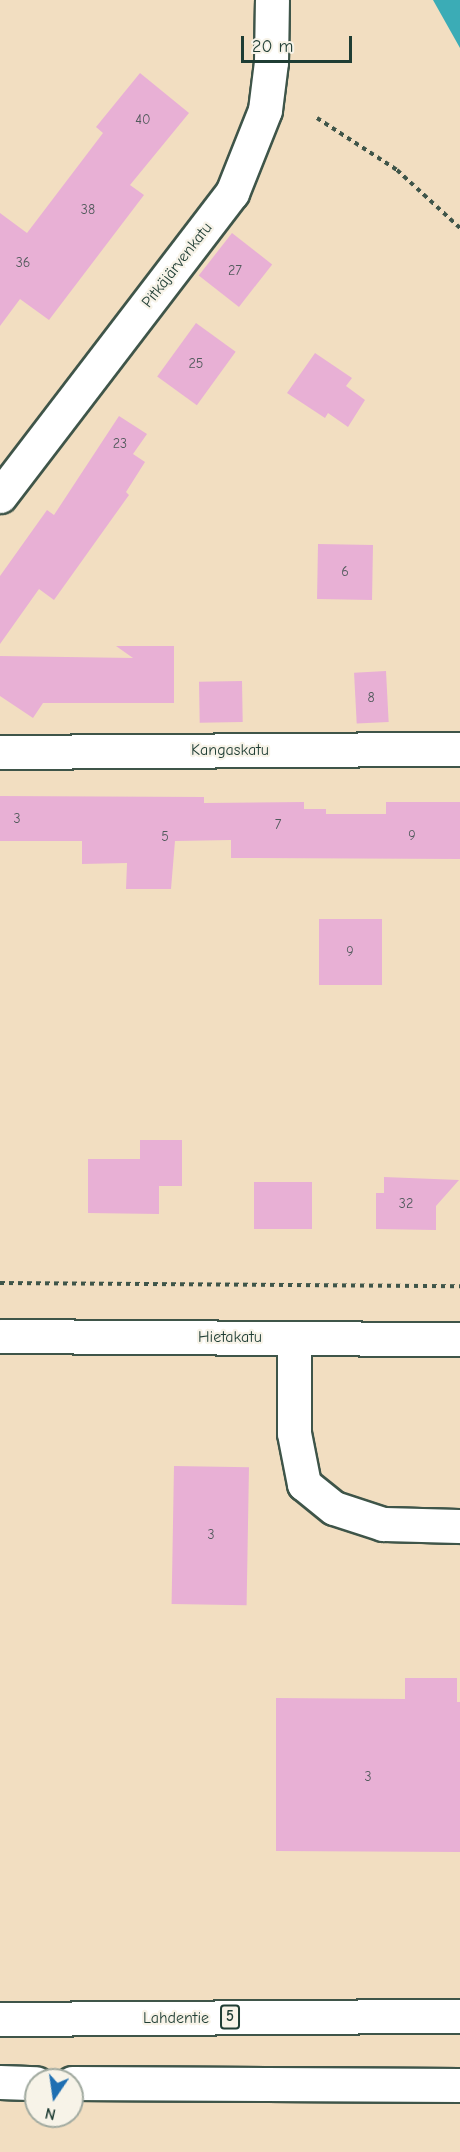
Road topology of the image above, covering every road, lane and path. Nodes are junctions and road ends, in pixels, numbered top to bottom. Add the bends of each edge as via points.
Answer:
1 (272, 0) edge
2 (317, 118) dead end
3 (460, 228) edge
4 (0, 496) edge
5 (460, 749) edge
6 (0, 752) edge
7 (0, 1283) edge
8 (460, 1286) edge
9 (0, 1336) edge
10 (294, 1338) junction
11 (460, 1339) edge
12 (460, 1526) edge
13 (460, 2016) edge
14 (0, 2019) edge
15 (0, 2082) edge
16 (24, 2083) edge
17 (84, 2083) edge
18 (460, 2085) edge

1 - 4 main road, Pitkäjärvenkatu via 265,110 232,194
2 - 3 path via 397,170
5 - 6 main road, Kangaskatu
7 - 8 path
9 - 10 main road, Hietakatu
10 - 11 main road, Hietakatu
10 - 12 main road via 294,1433 304,1484 334,1508 383,1524
13 - 14 main road, Lahdentie / 5
15 - 16 main road
17 - 18 main road

